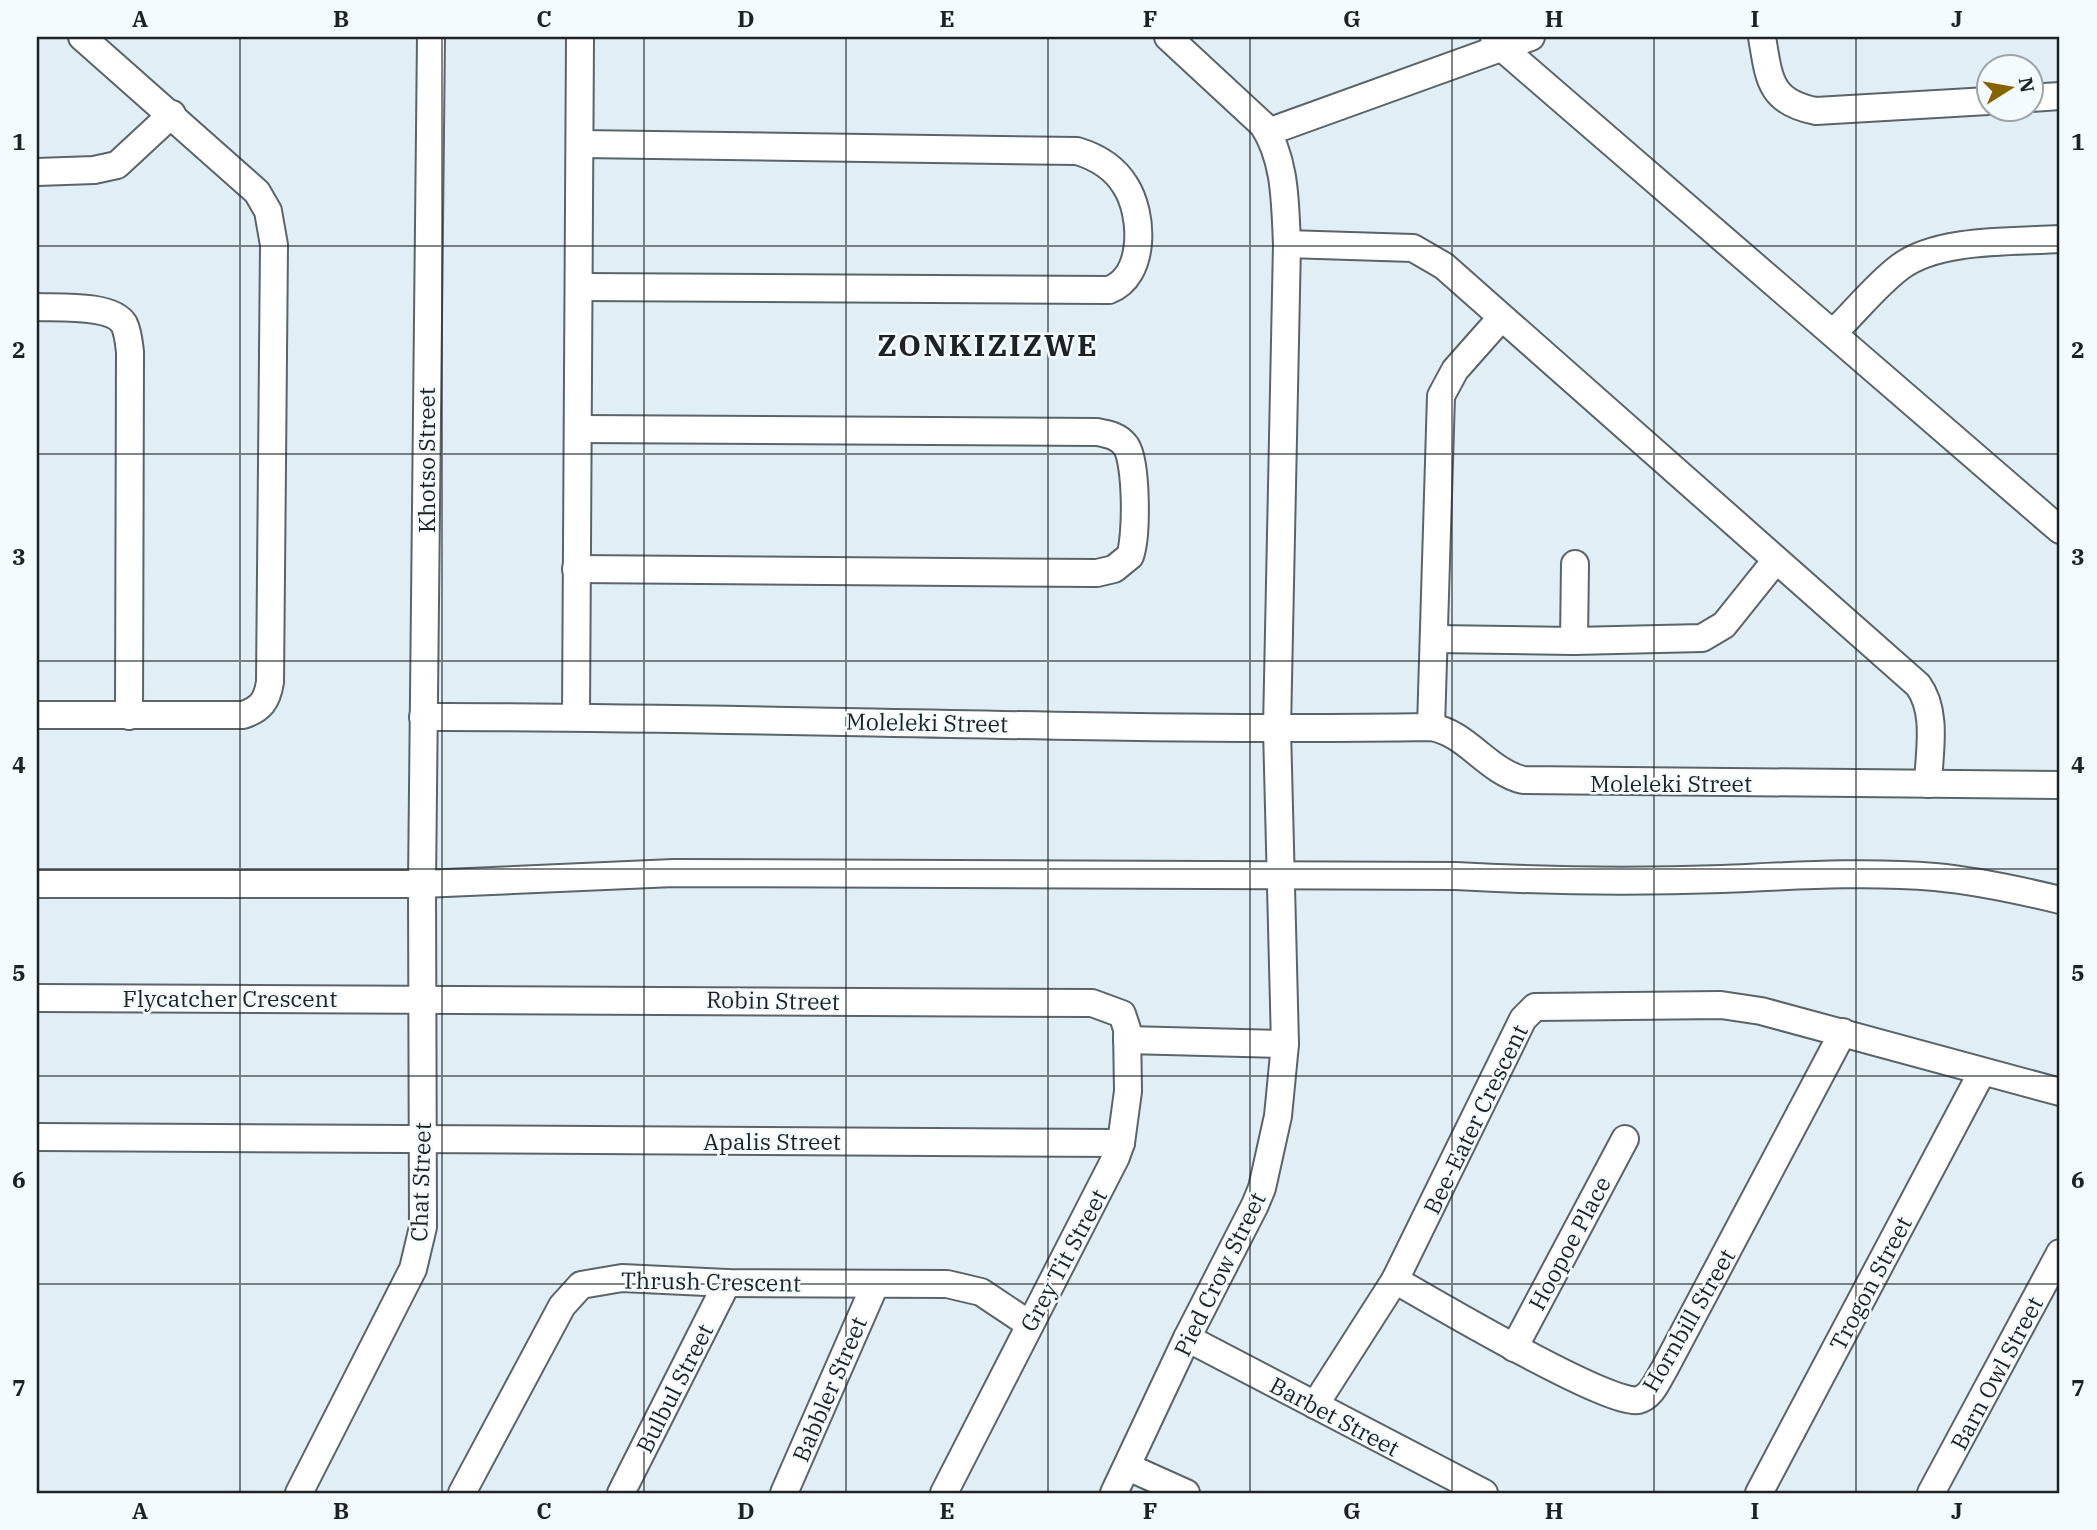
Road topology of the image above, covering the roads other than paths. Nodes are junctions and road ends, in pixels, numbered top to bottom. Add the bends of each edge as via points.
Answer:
1 (82, 37) edge
2 (431, 37) edge
3 (580, 37) edge
4 (1168, 37) edge
5 (1531, 37) edge
6 (1762, 37) edge
7 (1497, 41) edge
8 (1974, 102) edge
9 (172, 114) junction
10 (1268, 132) junction
11 (581, 144) junction
12 (37, 172) edge
13 (2060, 239) edge
14 (1287, 244) junction
15 (579, 287) junction
16 (37, 307) edge
17 (1501, 318) junction
18 (1834, 332) junction
19 (578, 429) junction
20 (2060, 530) edge
21 (1776, 559) junction
22 (1575, 564) dead end
23 (576, 569) junction
24 (1435, 639) junction
25 (1574, 641) junction
26 (37, 715) edge
27 (129, 716) junction
28 (576, 716) junction
29 (423, 717) junction
30 (1431, 727) junction
31 (1277, 729) junction
32 (1928, 784) junction
33 (2060, 785) edge
34 (1279, 875) junction
35 (37, 884) edge
36 (422, 884) junction
37 (2060, 900) edge
38 (37, 998) edge
39 (423, 998) junction
40 (1122, 1014) joint
41 (1843, 1032) junction
42 (1127, 1040) junction
43 (1285, 1044) junction
44 (1982, 1072) junction
45 (2060, 1092) edge
46 (37, 1137) edge
47 (422, 1139) junction
48 (1625, 1139) dead end
49 (1121, 1143) junction
50 (2060, 1252) edge
51 (1395, 1280) junction
52 (727, 1283) junction
53 (875, 1285) junction
54 (1029, 1324) junction
55 (1187, 1338) junction
56 (1514, 1348) junction
57 (1315, 1405) junction
58 (1128, 1467) junction
59 (299, 1493) edge
60 (462, 1493) edge
61 (621, 1493) edge
62 (784, 1493) edge
63 (944, 1493) edge
64 (1114, 1493) edge
65 (1186, 1493) edge
66 (1484, 1493) edge
67 (1759, 1493) edge
68 (1931, 1493) edge

1 - 9 street
2 - 29 street, Khotso Street
3 - 11 street
4 - 10 street
5 - 7 street
6 - 8 street via 1777,92 1803,109
7 - 10 street via 1410,83
7 - 18 street
9 - 12 street via 117,165
9 - 27 street via 257,192 268,211 270,682 262,705 243,715
10 - 14 street, Pied Crow Street via 1282,179
11 - 15 street
11 - 15 street via 1077,151 1101,161 1126,185 1134,208 1136,262 1129,278 1109,290 1091,292
13 - 18 street via 1951,247 1914,259 1900,267
14 - 17 street via 1413,248 1433,256
14 - 31 street, Pied Crow Street
15 - 19 street
16 - 27 street via 107,312 123,323 127,335
17 - 21 street
17 - 24 street via 1455,370 1441,396
18 - 20 street
19 - 23 street
19 - 23 street via 1111,435 1128,451 1134,529 1130,556 1114,569 1097,573
21 - 25 street via 1724,625 1702,638
21 - 32 street via 1923,692 1929,718
22 - 25 street
23 - 28 street
24 - 25 street
24 - 30 street
26 - 27 street
28 - 29 street, Moleleki Street
28 - 31 street, Moleleki Street
29 - 36 street, Khotso Street
30 - 31 street, Moleleki Street
30 - 32 street, Moleleki Street via 1448,729 1507,775 1523,780
31 - 34 street, Pied Crow Street
32 - 33 street, Moleleki Street
34 - 36 street via 688,873
34 - 37 street via 1538,881 1783,875 1933,877
34 - 43 street, Pied Crow Street
35 - 36 street
36 - 39 street, Chat Street
38 - 39 street, Flycatcher Crescent
39 - 40 street, Robin Street via 1092,1003
39 - 47 street, Chat Street
40 - 42 street, Grey Tit Street
41 - 44 street, Bee-Eater Crescent
41 - 51 street, Bee-Eater Crescent via 1720,1005 1535,1007 1523,1019
41 - 56 street, Hornbill Street via 1647,1396 1634,1401 1620,1399
42 - 43 street
42 - 49 street, Grey Tit Street
43 - 55 street, Pied Crow Street via 1278,1116 1262,1188
44 - 45 street, Bee-Eater Crescent
44 - 67 street, Trogon Street
46 - 47 street
47 - 49 street, Apalis Street
47 - 59 street, Chat Street via 423,1227 413,1269
48 - 56 street, Hoopoe Place
49 - 54 street, Grey Tit Street
50 - 68 street, Barn Owl Street
51 - 56 street, Hornbill Street
51 - 57 street, Bee-Eater Crescent
52 - 53 street, Thrush Crescent
52 - 60 street, Thrush Crescent via 622,1278 581,1286 562,1306
52 - 61 street, Bulbul Street
53 - 54 street, Thrush Crescent via 931,1283 970,1289
53 - 62 street, Babbler Street
54 - 63 street, Grey Tit Street
55 - 57 street, Barbet Street
55 - 58 street, Pied Crow Street
57 - 66 street, Barbet Street
58 - 64 street, Pied Crow Street
58 - 65 street

